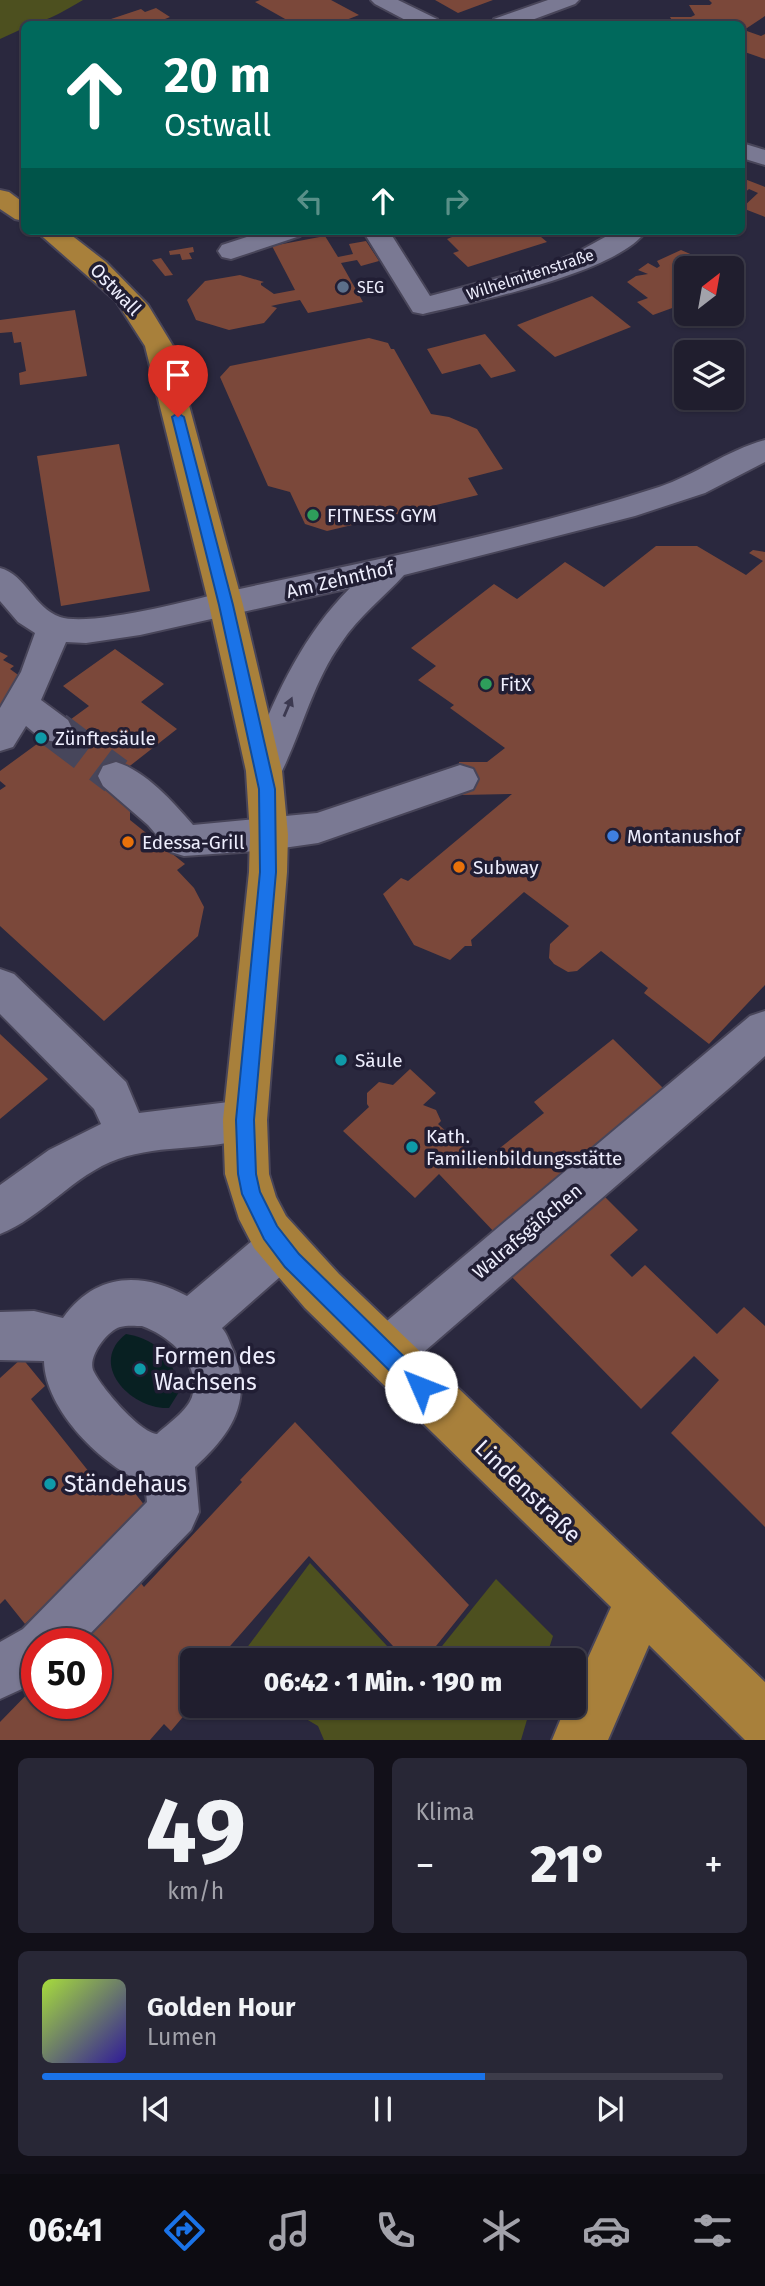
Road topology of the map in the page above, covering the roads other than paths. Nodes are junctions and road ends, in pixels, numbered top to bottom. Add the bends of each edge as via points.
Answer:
1 (382, 0) edge
2 (568, 0) edge
3 (423, 21) edge
4 (510, 21) edge
5 (745, 151) edge
6 (765, 158) edge
7 (0, 197) edge
8 (21, 211) edge
9 (54, 235) edge
10 (279, 235) edge
11 (379, 235) edge
12 (627, 235) edge
13 (231, 251) dead end
14 (765, 427) edge
15 (765, 450) edge
16 (694, 486) junction
17 (397, 566) junction
18 (0, 579) edge
19 (226, 605) junction
20 (53, 629) junction
21 (22, 704) junction
22 (55, 730) tunnel mouth
23 (0, 737) edge
24 (264, 771) junction
25 (116, 776) tunnel mouth
26 (460, 779) dead end
27 (269, 835) junction
28 (0, 986) edge
29 (765, 1029) edge
30 (245, 1120) junction
31 (127, 1136) junction
32 (0, 1212) edge
33 (286, 1253) junction
34 (188, 1326) junction
35 (0, 1336) edge
36 (73, 1344) junction
37 (386, 1353) junction
38 (169, 1457) junction
39 (641, 1600) junction
40 (59, 1628) edge
41 (21, 1661) edge
42 (0, 1672) edge
43 (765, 1720) edge
44 (580, 1740) edge

1 - 3 street
2 - 4 street
5 - 6 street
7 - 8 main road
9 - 19 main road, Ostwall via 108,276 137,306 151,329 164,363
10 - 13 street
11 - 12 street, Wilhelmitenstraße via 424,306 557,269
14 - 16 street via 719,460
15 - 16 street, Am Zehnthof
16 - 17 street, Am Zehnthof via 624,509
17 - 19 street, Am Zehnthof
24 -> 17 street via 293,694 320,645 356,600
18 - 20 street via 30,614
19 - 20 street, Am Zehnthof via 113,627
19 - 24 main road, Ostwall
20 - 21 street
21 - 22 street
21 - 23 street
24 - 27 main road, Ostwall
25 - 27 street via 161,814 184,841
26 - 27 street via 318,828
27 - 30 main road, Ostwall
28 - 31 street via 111,1096
29 - 37 street, Walrafsgäßchen
30 - 31 street
30 - 33 main road, Ostwall via 251,1194
31 - 32 street via 87,1152
33 - 34 street
33 - 37 main road, Lindenstraße
34 - 36 street via 168,1311 130,1300 116,1302 96,1313
34 - 38 street via 210,1355 217,1396 202,1426
35 - 36 street via 34,1335
36 - 38 street via 68,1366 72,1379 112,1433 139,1456
37 - 39 main road, Lindenstraße
38 - 40 street via 173,1512
39 - 43 main road, Lindenstraße
39 - 44 main road
41 - 42 street

